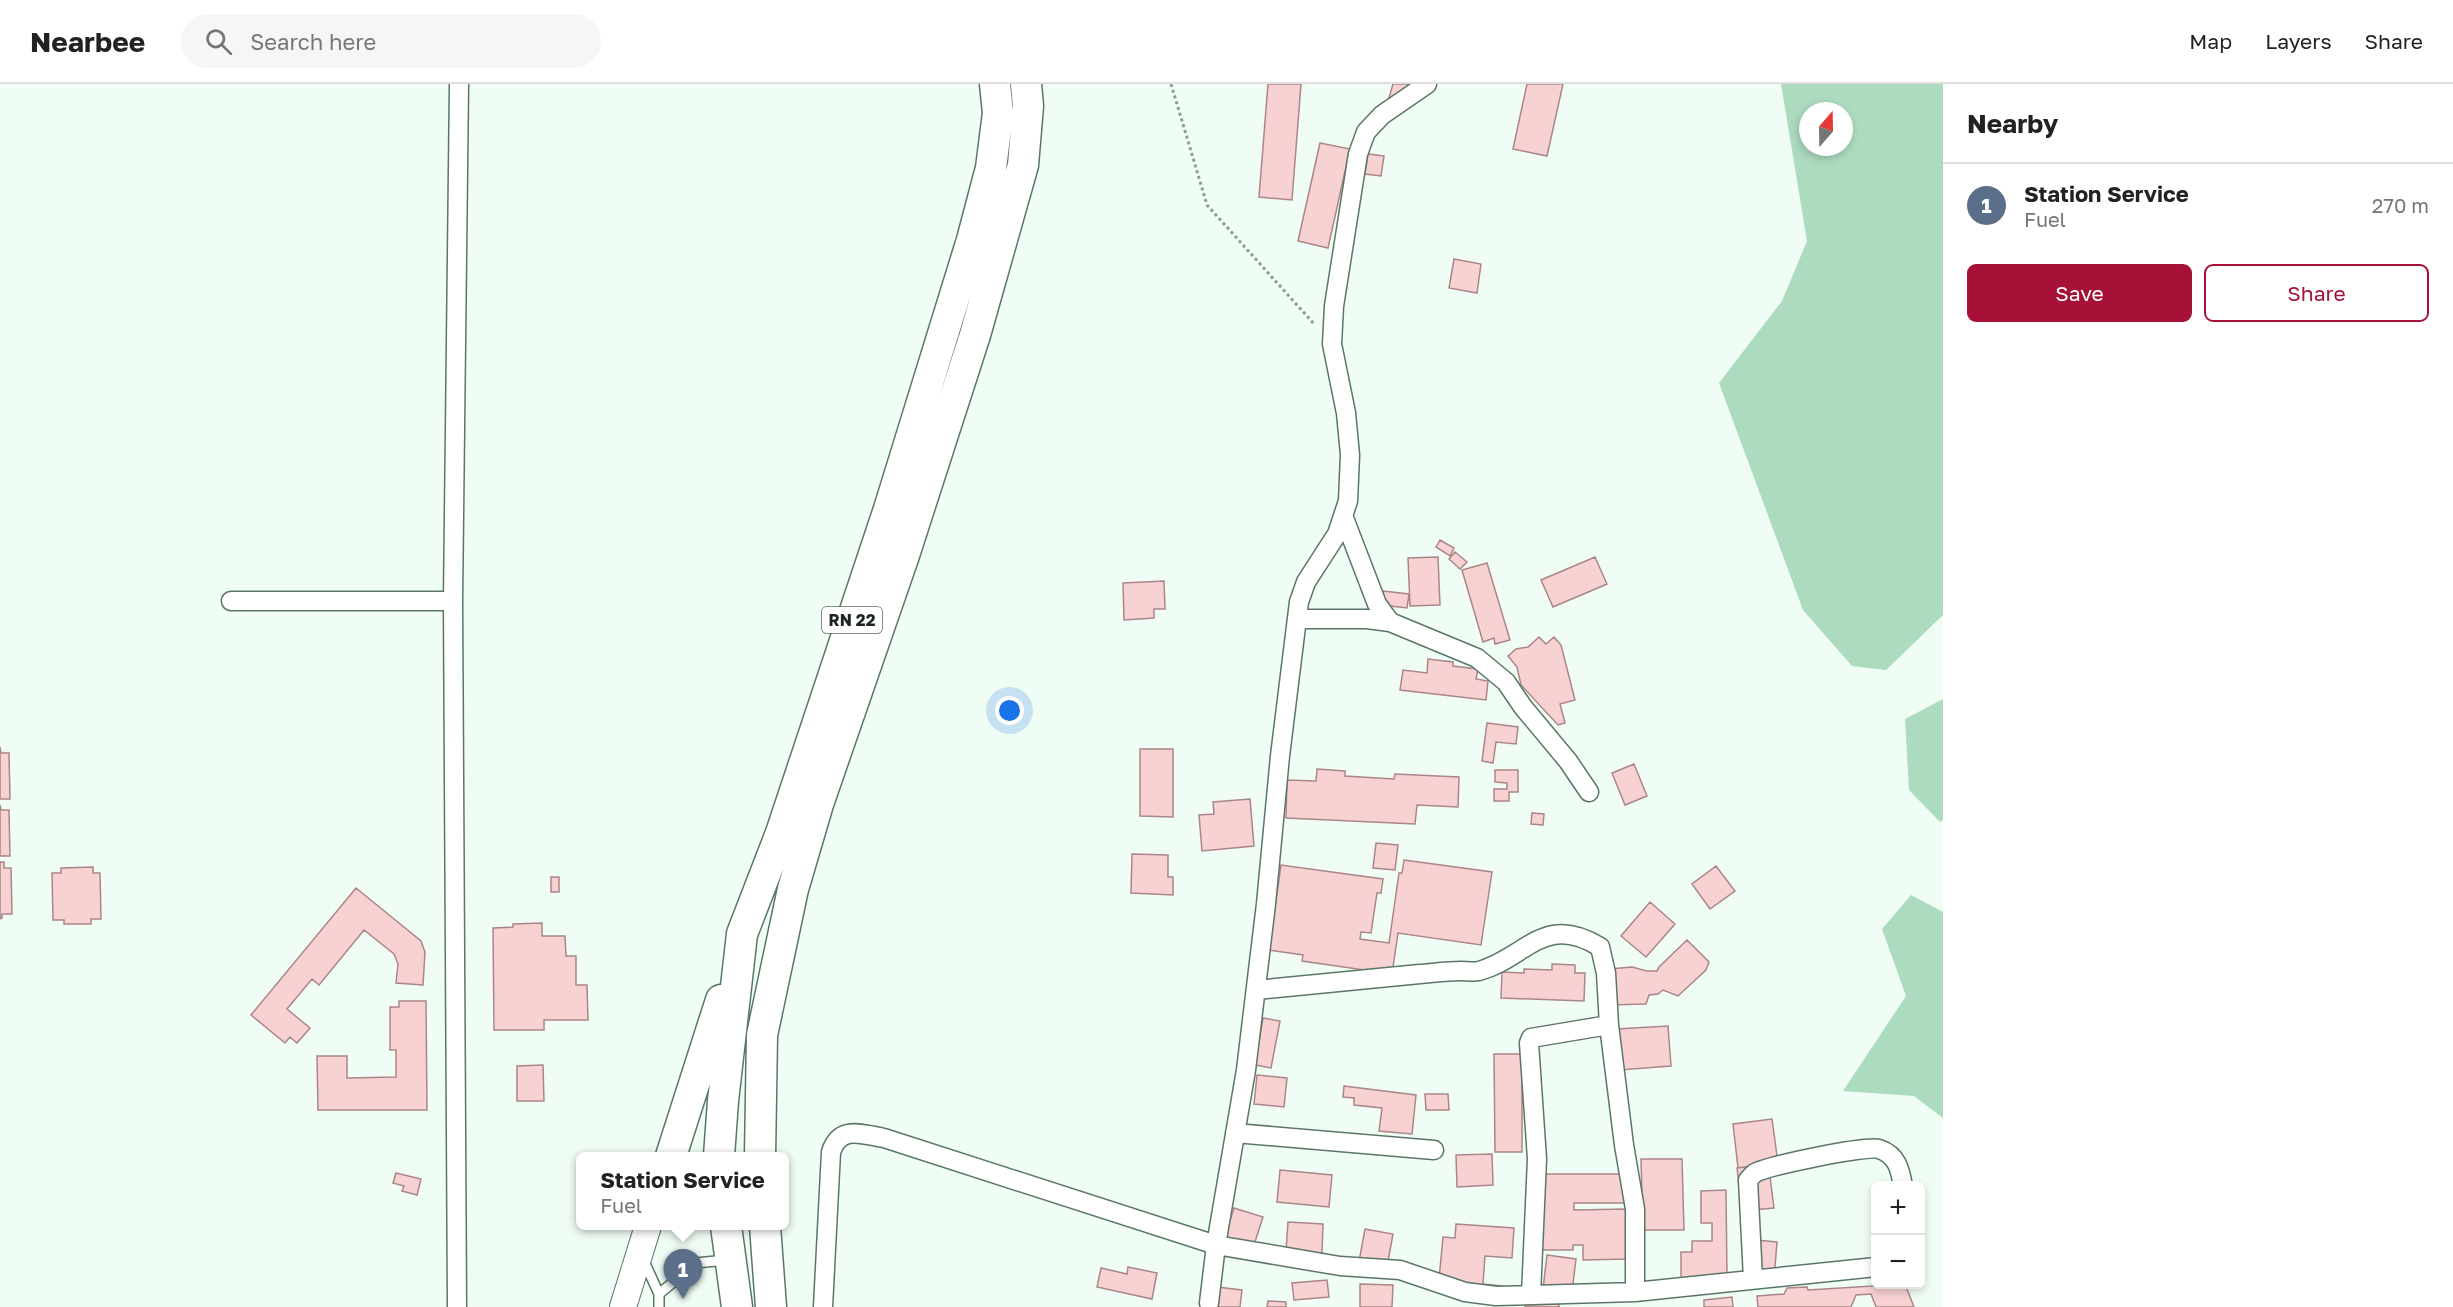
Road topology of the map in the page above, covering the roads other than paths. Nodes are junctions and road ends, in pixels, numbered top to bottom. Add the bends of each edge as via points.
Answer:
1 (459, 84) edge
2 (995, 84) edge
3 (1026, 84) edge
4 (1427, 84) edge
5 (1344, 518) junction
6 (231, 601) dead end
7 (453, 601) junction
8 (1297, 619) junction
9 (1390, 622) junction
10 (1589, 792) dead end
11 (742, 934) junction
12 (1256, 990) junction
13 (1609, 1025) junction
14 (761, 1075) junction
15 (1235, 1133) junction
16 (1434, 1150) dead end
17 (672, 1152) edge
18 (719, 1152) edge
19 (721, 1152) edge
20 (760, 1152) edge
21 (1902, 1181) edge
22 (647, 1230) edge
23 (726, 1230) edge
24 (765, 1230) edge
25 (1216, 1245) junction
26 (639, 1252) junction
27 (730, 1260) junction
28 (1871, 1267) edge
29 (1753, 1279) junction
30 (1635, 1292) junction
31 (659, 1294) junction
32 (1531, 1295) junction
33 (1209, 1303) dead end
34 (457, 1307) edge
35 (623, 1307) edge
36 (658, 1307) edge
37 (737, 1307) edge
38 (771, 1307) edge
39 (823, 1307) edge

1 - 7 street
2 - 11 highway, RN 22 via 998,113 991,168 972,240 882,531 781,833
3 - 14 highway, RN 22 via 1023,165 975,335 796,878 762,1035
4 - 5 street via 1382,115 1366,132 1358,154 1334,306 1332,344 1350,455
5 - 8 street via 1306,582
5 - 9 street via 1377,604
6 - 7 street
7 - 34 street
8 - 9 street
8 - 12 street
9 - 10 street via 1477,658 1497,673
11 - 17 highway
11 - 18 highway, RN 22
12 - 13 street via 1479,971 1529,943 1562,934 1587,939 1600,947
12 - 15 street
13 - 30 street via 1635,1209
13 - 32 street via 1531,1038 1529,1043 1537,1158
14 - 19 highway
14 - 20 highway, RN 22
15 - 16 street
15 - 25 street
21 - 29 street via 1900,1166 1877,1148 1817,1157 1756,1173 1748,1180
22 - 26 main road
23 - 27 highway
24 - 38 highway
25 - 32 street via 1340,1266 1400,1270 1465,1292
25 - 33 street
25 - 39 street via 884,1138 846,1133 835,1140 831,1152
26 - 31 lane
26 - 35 main road
27 - 31 lane via 696,1263
27 - 37 highway
28 - 29 street
29 - 30 street
30 - 32 street
31 - 36 lane

